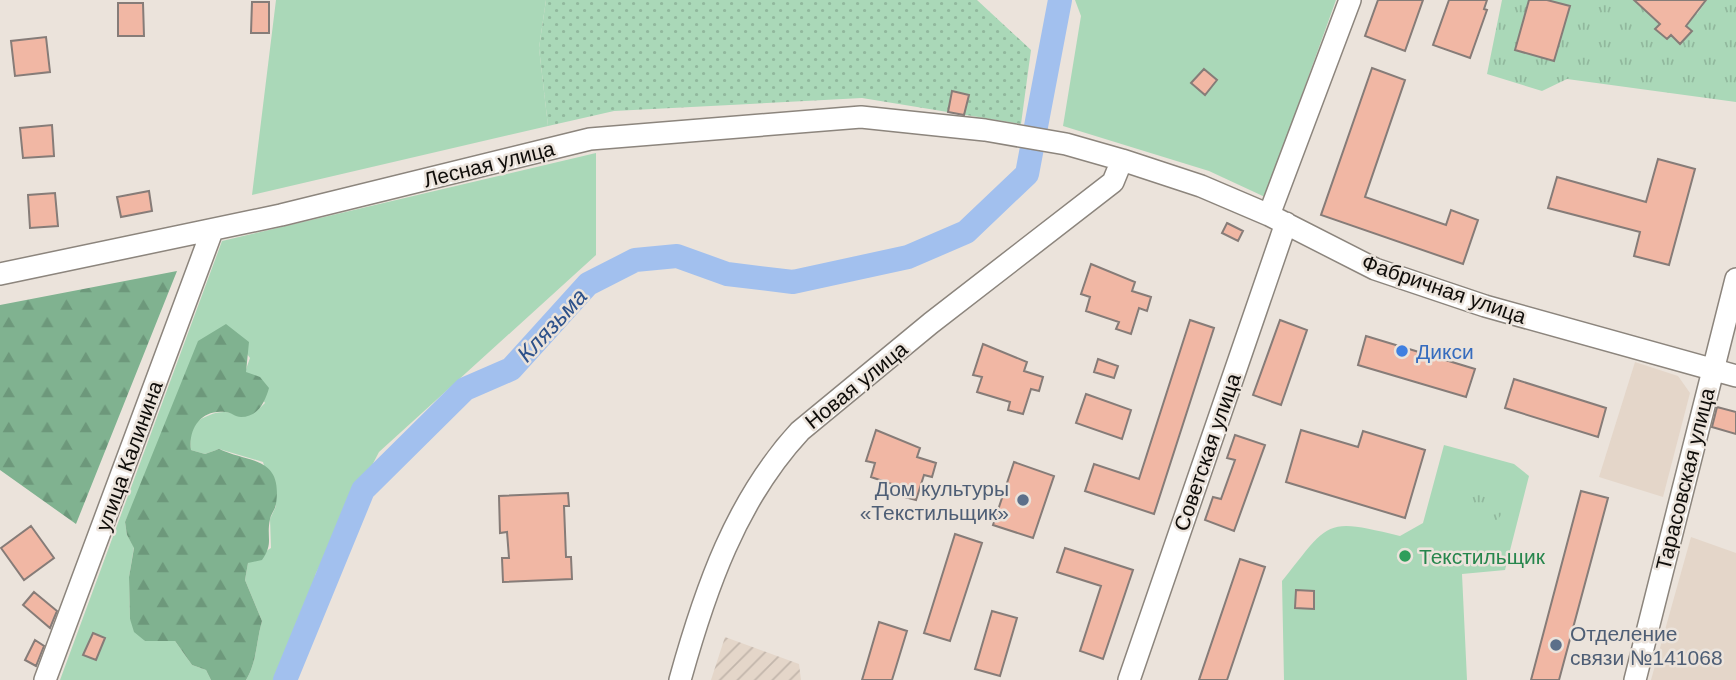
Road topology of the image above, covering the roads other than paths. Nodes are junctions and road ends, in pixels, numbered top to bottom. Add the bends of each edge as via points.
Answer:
1 (1350, 0) edge
2 (1066, 144) joint
3 (1122, 160) junction
4 (1278, 219) junction
5 (212, 231) junction
6 (0, 274) edge
7 (1736, 279) edge
8 (1711, 370) junction
9 (1736, 376) edge
10 (45, 680) edge
11 (680, 680) edge
12 (1129, 680) edge
13 (1634, 680) edge

1 - 4 street, Советская улица
2 - 3 street, Фабричная улица
2 - 5 street, Лесная улица via 861,117 590,139
3 - 4 street, Фабричная улица via 1201,186
3 - 11 street, Новая улица via 1113,182 931,323 800,430 782,450 748,505 704,594
4 - 8 street, Фабричная улица via 1375,269 1485,306
4 - 12 street, Советская улица
5 - 6 street, Лесная улица
5 - 10 street, улица Калинина
7 - 8 street, Тарасовская улица
8 - 9 street, Фабричная улица
8 - 13 street, Тарасовская улица

